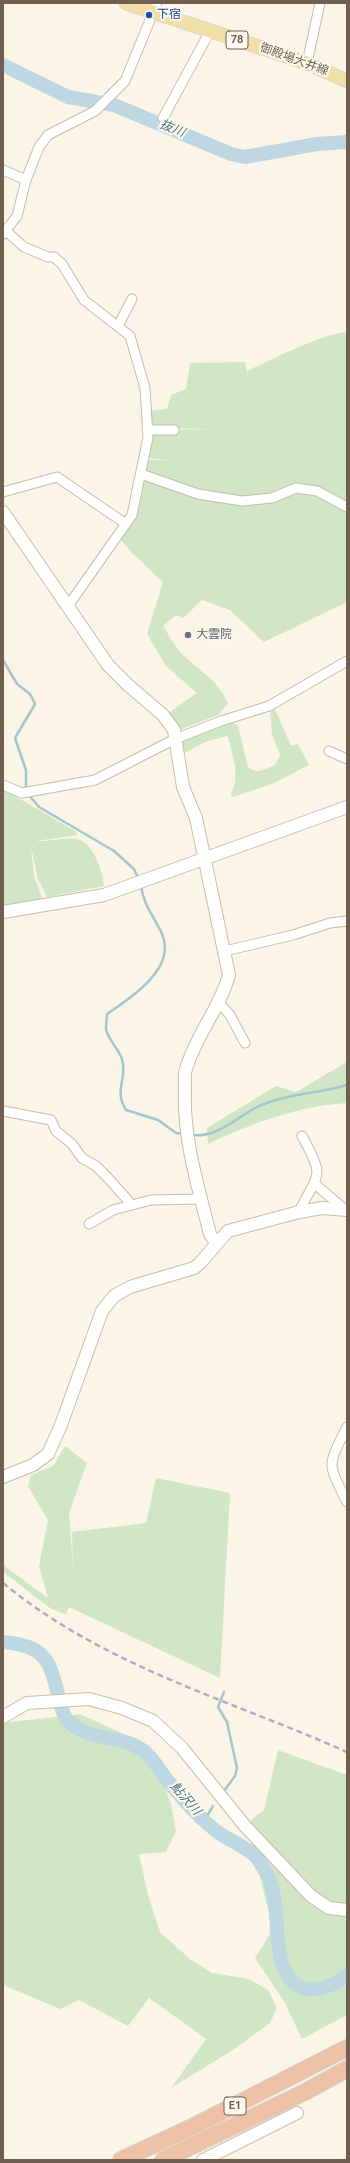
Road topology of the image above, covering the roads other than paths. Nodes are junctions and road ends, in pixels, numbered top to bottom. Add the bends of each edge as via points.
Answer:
1 (126, 3) edge
2 (320, 3) edge
3 (156, 8) edge
4 (210, 31) junction
5 (307, 63) junction
6 (347, 81) edge
7 (164, 118) dead end
8 (3, 170) edge
9 (26, 180) junction
10 (5, 233) edge
11 (132, 299) dead end
12 (118, 326) junction
13 (147, 430) junction
14 (174, 430) dead end
15 (141, 474) junction
16 (3, 492) edge
17 (347, 507) edge
18 (3, 512) edge
19 (126, 524) junction
20 (68, 606) junction
21 (347, 661) edge
22 (175, 739) junction
23 (329, 751) dead end
24 (347, 759) edge
25 (3, 785) edge
26 (347, 806) edge
27 (205, 857) junction
28 (3, 912) edge
29 (347, 921) edge
30 (225, 951) junction
31 (218, 1003) junction
32 (245, 1043) dead end
33 (3, 1111) edge
34 (302, 1136) dead end
35 (315, 1184) junction
36 (202, 1199) junction
37 (132, 1205) junction
38 (345, 1210) edge
39 (299, 1212) junction
40 (89, 1224) dead end
41 (216, 1243) junction
42 (347, 1427) edge
43 (3, 1477) edge
44 (347, 1502) edge
45 (3, 1717) edge
46 (347, 1910) edge
47 (347, 2048) edge
48 (347, 2069) edge
49 (297, 2113) dead end
50 (121, 2160) edge
51 (164, 2160) edge
52 (203, 2160) edge

1 - 3 main road, 御殿場大井線 / 78
2 - 5 street
3 - 4 main road, 御殿場大井線 / 78
3 - 9 street via 125,81 95,111 48,135 32,162
4 - 5 main road, 御殿場大井線 / 78
4 - 7 street
5 - 6 main road, 御殿場大井線 / 78
8 - 9 street
9 - 10 street via 17,216
10 - 12 street via 24,247 54,257 62,264 84,300
11 - 12 street
12 - 13 street via 130,336 141,372 145,388
13 - 14 street
13 - 15 street
15 - 17 street via 198,494 242,501 272,498 296,488 317,491
15 - 19 street via 132,515
16 - 19 street via 57,477
18 - 20 street
19 - 20 street
20 - 22 street via 108,665 163,715 174,730
21 - 22 street via 269,706
22 - 25 street via 95,780 22,793
22 - 27 street via 183,787 196,818
23 - 24 street
26 - 27 street
27 - 28 street via 104,895
27 - 30 street
29 - 30 street via 330,923 293,936
30 - 31 street via 229,975 224,994
31 - 32 street via 230,1015
31 - 36 street via 193,1048 185,1070 187,1143
33 - 37 street via 51,1120 56,1131 72,1144 82,1158 96,1166
34 - 35 street via 318,1168
35 - 38 street
35 - 39 street
36 - 37 street via 151,1200
36 - 41 street via 210,1234
37 - 40 street via 113,1210
38 - 39 street via 322,1208
39 - 41 street via 228,1231
41 - 43 street via 194,1268 130,1287 114,1296 102,1311 48,1454 34,1465
42 - 44 street via 330,1463
45 - 46 street via 28,1703 89,1698 152,1721 182,1748 245,1826 311,1896 329,1908
47 - 50 highway, E1 via 192,2128
48 - 51 highway, E1
49 - 52 street

